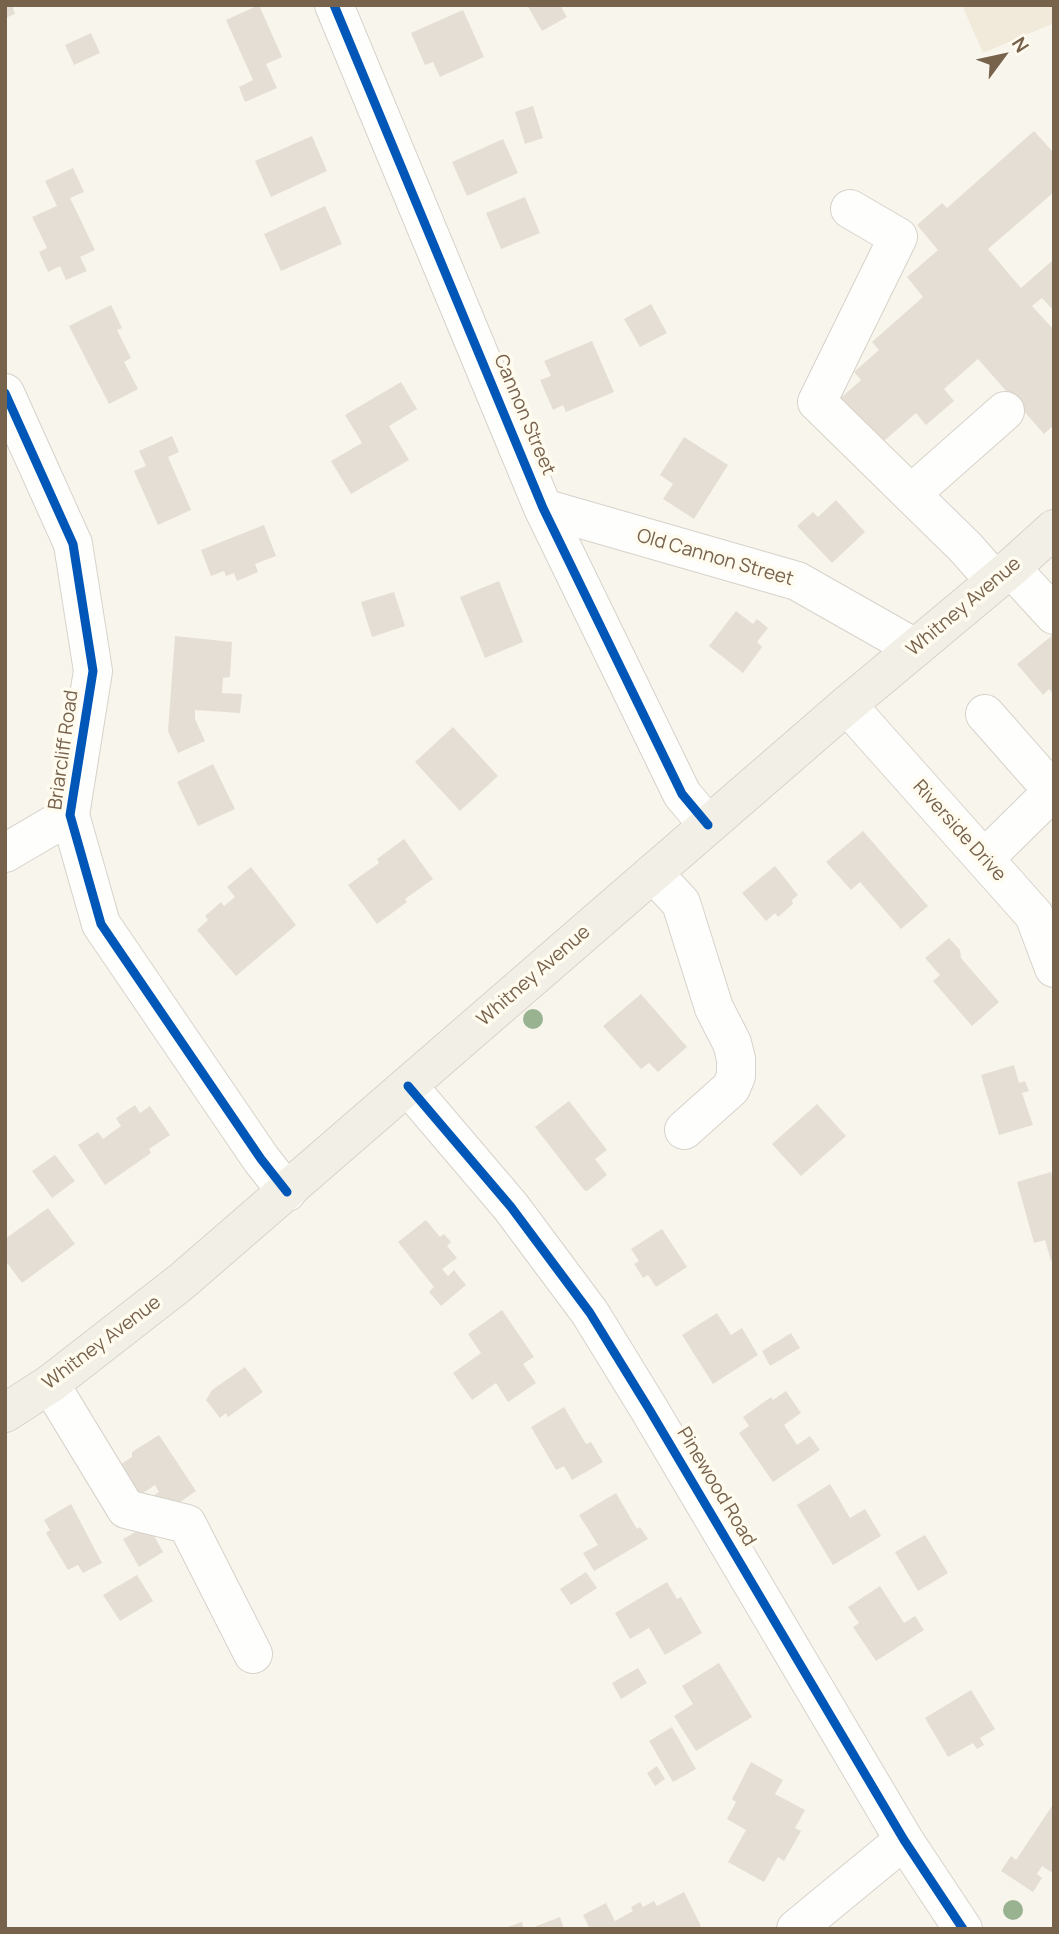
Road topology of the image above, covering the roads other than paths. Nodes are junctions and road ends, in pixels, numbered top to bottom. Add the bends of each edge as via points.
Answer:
1 (334, 5) edge
2 (850, 209) dead end
3 (5, 393) edge
4 (1005, 411) dead end
5 (911, 494) junction
6 (543, 508) junction
7 (1054, 529) edge
8 (1003, 575) junction
9 (1054, 615) edge
10 (915, 648) junction
11 (847, 705) junction
12 (985, 714) dead end
13 (1053, 790) edge
14 (70, 815) junction
15 (708, 825) junction
16 (5, 853) edge
17 (984, 859) junction
18 (653, 873) junction
19 (1054, 968) edge
20 (408, 1086) junction
21 (684, 1130) dead end
22 (287, 1192) junction
23 (50, 1384) junction
24 (5, 1413) edge
25 (253, 1654) dead end
26 (904, 1840) junction
27 (796, 1929) edge
28 (963, 1929) edge

1 - 6 street, Cannon Street
2 - 5 street via 898,237 817,402
3 - 14 street, Briarcliff Road via 72,544 93,671
4 - 5 street
5 - 8 street via 966,548
6 - 10 street, Old Cannon Street via 797,581
6 - 15 street, Cannon Street via 682,794
7 - 8 main road, Whitney Avenue
8 - 9 street
8 - 10 main road, Whitney Avenue
10 - 11 main road, Whitney Avenue
11 - 15 main road, Whitney Avenue
11 - 17 street, Riverside Drive
12 - 13 street
13 - 17 street
14 - 16 street
14 - 22 street, Briarcliff Road via 101,924
15 - 18 main road, Whitney Avenue
17 - 19 street, Riverside Drive via 1034,915
18 - 20 main road, Whitney Avenue
18 - 21 street via 681,903 714,1008 736,1059 731,1088
20 - 22 main road, Whitney Avenue
20 - 26 street, Pinewood Road via 511,1207 590,1313
22 - 23 main road, Whitney Avenue via 181,1283
23 - 24 main road, Whitney Avenue
23 - 25 street via 126,1509 187,1524
26 - 27 street
26 - 28 street, Pinewood Road

